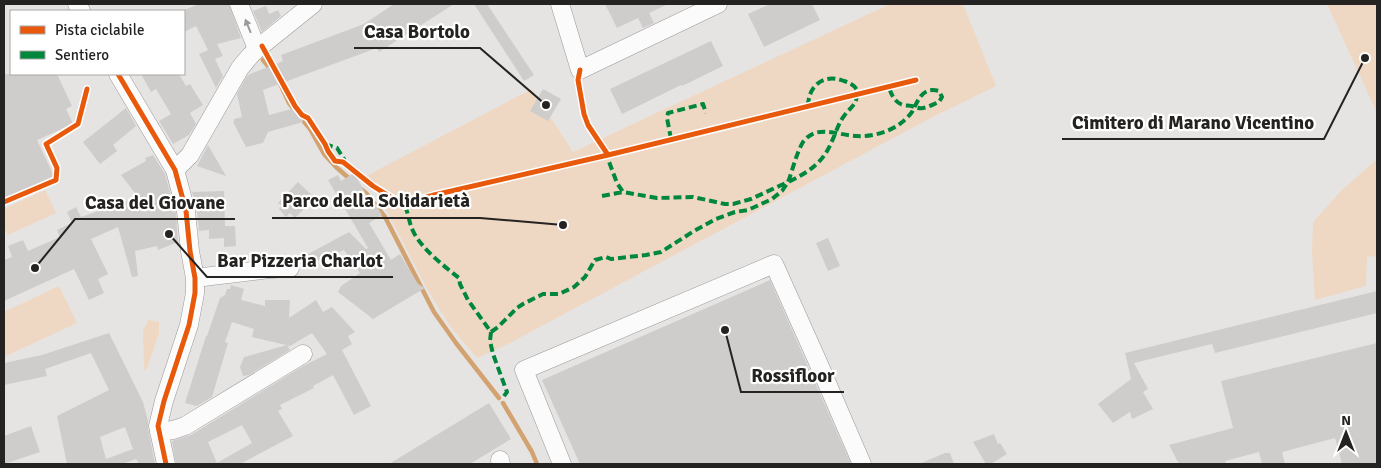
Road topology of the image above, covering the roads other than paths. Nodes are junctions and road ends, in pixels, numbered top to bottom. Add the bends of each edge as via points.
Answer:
1 (239, 4) edge
2 (313, 4) edge
3 (560, 4) edge
4 (718, 4) edge
5 (257, 49) junction
6 (119, 75) edge
7 (175, 170) junction
8 (290, 268) dead end
9 (195, 278) junction
10 (303, 354) dead end
11 (159, 432) junction
12 (166, 464) edge
13 (562, 464) edge
14 (862, 464) edge

5 -> 1 street
2 - 5 street
3 - 4 street via 580,70
5 - 7 street via 240,68 190,155
6 - 7 street
7 - 9 street via 186,211
8 - 9 street
9 - 11 street via 189,325 164,401
10 - 11 street via 185,426
11 - 12 street
13 - 14 street via 524,370 774,264

